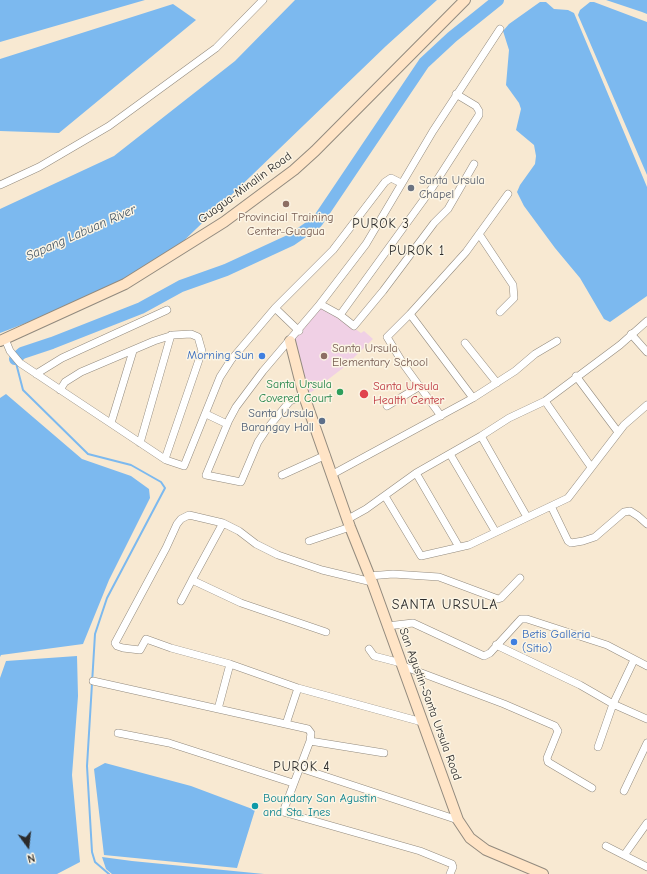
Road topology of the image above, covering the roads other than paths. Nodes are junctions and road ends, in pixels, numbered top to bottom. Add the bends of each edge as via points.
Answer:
1 (263, 0) edge
2 (465, 0) edge
3 (500, 29) dead end
4 (456, 94) junction
5 (474, 164) dead end
6 (401, 183) junction
7 (0, 185) edge
8 (508, 194) dead end
9 (479, 234) junction
10 (320, 304) junction
11 (275, 308) junction
12 (167, 310) dead end
13 (500, 312) dead end
14 (410, 314) junction
15 (340, 315) junction
16 (647, 321) edge
17 (299, 331) junction
18 (631, 334) junction
19 (171, 336) junction
20 (2, 340) edge
21 (290, 341) junction
22 (557, 341) dead end
23 (465, 343) dead end
24 (133, 351) junction
25 (647, 352) edge
26 (36, 374) junction
27 (576, 376) junction
28 (497, 383) junction
29 (420, 386) junction
30 (60, 390) junction
31 (304, 396) junction
32 (473, 398) junction
33 (545, 401) junction
34 (647, 405) edge
35 (387, 406) dead end
36 (206, 414) junction
37 (441, 416) junction
38 (110, 423) junction
39 (227, 424) junction
40 (618, 432) junction
41 (481, 436) junction
42 (140, 442) junction
43 (450, 454) junction
44 (326, 455) junction
45 (165, 459) junction
46 (591, 467) junction
47 (416, 473) junction
48 (282, 474) dead end
49 (333, 474) junction
50 (385, 496) junction
51 (551, 506) junction
52 (527, 516) junction
53 (223, 523) junction
54 (349, 523) junction
55 (647, 524) edge
56 (495, 531) junction
57 (309, 541) dead end
58 (459, 547) junction
59 (520, 578) dead end
60 (370, 579) junction
61 (192, 580) junction
62 (181, 601) dead end
63 (388, 626) junction
64 (326, 632) dead end
65 (496, 645) junction
66 (369, 649) dead end
67 (634, 660) junction
68 (230, 664) junction
69 (402, 664) junction
70 (647, 666) edge
71 (93, 681) dead end
72 (298, 688) junction
73 (613, 704) junction
74 (218, 709) junction
75 (647, 719) edge
76 (422, 722) junction
77 (286, 724) junction
78 (118, 733) dead end
79 (310, 741) junction
80 (647, 743) edge
81 (598, 747) dead end
82 (384, 752) dead end
83 (300, 768) junction
84 (293, 783) junction
85 (592, 788) dead end
86 (624, 792) dead end
87 (458, 820) junction
88 (647, 823) edge
89 (606, 846) dead end
90 (625, 854) junction
91 (647, 867) edge
92 (450, 874) edge
93 (543, 874) edge

1 - 7 street via 216,48 108,126 39,167
2 - 20 street, Guagua-Minalin Road via 315,151 224,222 125,284
3 - 4 street
4 - 6 street
4 - 15 street via 476,106 479,115 426,196
5 - 15 street via 448,209 434,223 354,326
6 - 10 street via 366,244
6 - 11 street via 391,178 385,182 333,250
8 - 9 street
9 - 13 street via 513,285 514,298
9 - 14 street
10 - 15 street
10 - 17 street
11 - 17 street
11 - 36 street via 224,369
12 - 26 street via 62,358
14 - 29 street via 387,337
14 - 32 street
16 - 18 street
17 - 21 street
18 - 25 street
18 - 27 street via 620,345
19 - 24 street
19 - 42 street
19 - 45 street via 191,334 198,337 202,350
20 - 26 street via 16,358
21 - 31 street, San Agustin-Santa Ursula Road
21 - 39 street via 251,387
22 - 28 street via 534,354
23 - 28 street
24 - 30 street via 76,374 65,382
24 - 38 street
26 - 30 street
27 - 33 street
27 - 40 street
28 - 32 street
29 - 35 street
29 - 37 street
30 - 38 street
31 - 39 street via 290,401 266,430 258,442 241,482 206,474
31 - 44 street, San Agustin-Santa Ursula Road
32 - 37 street
33 - 41 street via 509,418
33 - 46 street
34 - 40 street
36 - 39 street
36 - 45 street via 185,465
37 - 49 street
38 - 42 street
40 - 46 street
41 - 43 street
41 - 52 street
42 - 45 street
43 - 47 street
43 - 56 street
44 - 48 street
44 - 49 street, San Agustin-Santa Ursula Road
46 - 51 street via 568,498
47 - 50 street
47 - 58 street
49 - 54 street, San Agustin-Santa Ursula Road
50 - 54 street
50 - 58 street via 421,556
51 - 52 street
51 - 55 street via 571,543 584,542 595,537 624,512 630,511
52 - 56 street
53 - 60 street via 278,555 322,570
53 - 61 street
53 - 68 street via 192,515 181,518 115,643 123,648 140,650 146,639
54 - 57 street
54 - 60 street, San Agustin-Santa Ursula Road
56 - 58 street via 469,545
59 - 60 street via 498,599 439,577 393,574
60 - 63 street, San Agustin-Santa Ursula Road
61 - 62 street
61 - 64 street via 241,603
63 - 65 street via 413,623 481,656 487,656
63 - 69 street, San Agustin-Santa Ursula Road
65 - 67 street via 521,619 527,619 607,645
65 - 73 street via 580,685
66 - 69 street via 374,656
67 - 70 street
67 - 73 street
68 - 72 street
68 - 74 street
69 - 76 street, San Agustin-Santa Ursula Road
69 - 85 street via 555,726 558,731 547,758 548,762
71 - 74 street
72 - 76 street
72 - 77 street
73 - 75 street
73 - 81 street
74 - 77 street
76 - 87 street, San Agustin-Santa Ursula Road
77 - 79 street via 310,730
78 - 84 street via 169,743
79 - 82 street
79 - 83 street
80 - 86 street
83 - 84 street
83 - 87 street
84 - 92 street via 283,812 420,851 452,864
87 - 93 street, San Agustin-Santa Ursula Road via 470,838 486,850
88 - 90 street
89 - 90 street
90 - 91 street

